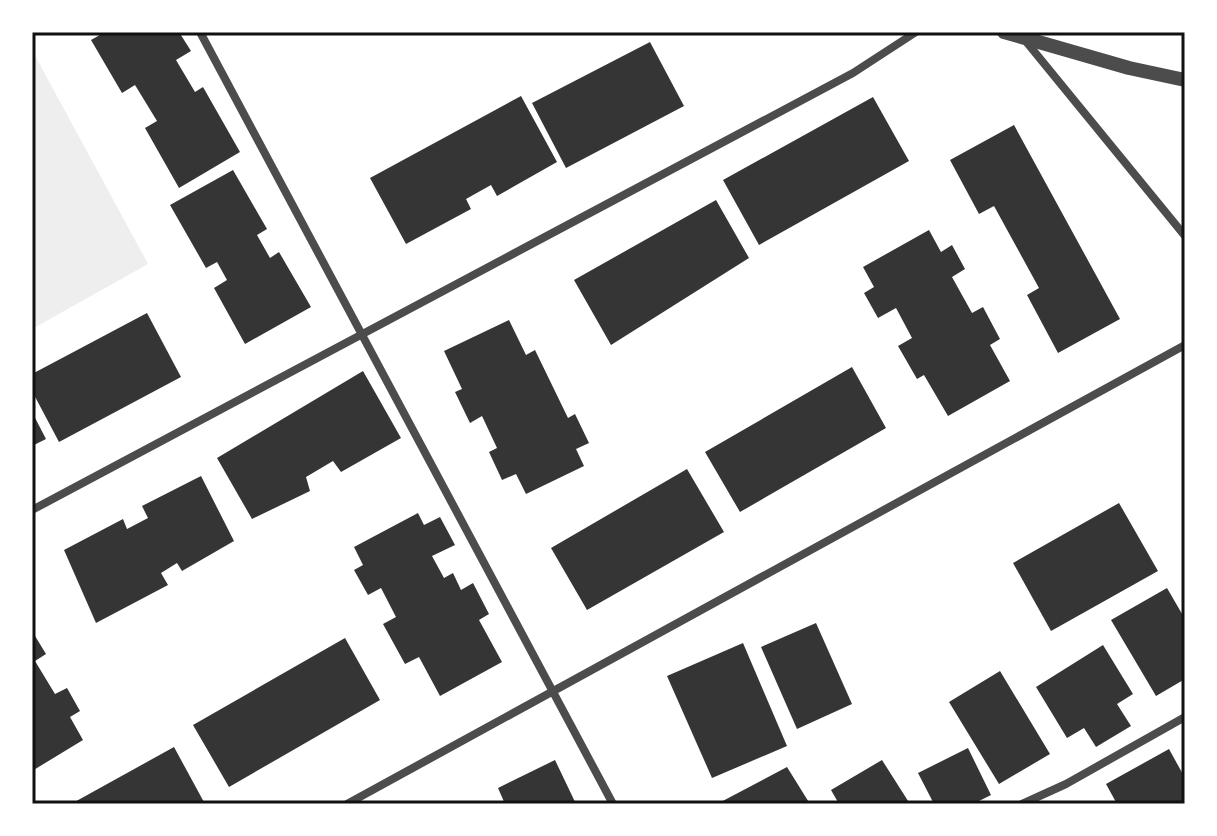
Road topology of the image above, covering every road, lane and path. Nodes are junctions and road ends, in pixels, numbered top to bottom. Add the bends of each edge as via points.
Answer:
1 (200, 32) edge
2 (916, 32) edge
3 (1004, 32) edge
4 (1022, 37) junction
5 (1185, 80) edge
6 (1185, 236) edge
7 (362, 334) junction
8 (1185, 345) edge
9 (32, 510) edge
10 (551, 691) junction
11 (1185, 717) edge
12 (347, 804) edge
13 (613, 804) edge
14 (1022, 804) edge

1 - 7 street
2 - 7 street via 853,73
3 - 4 street
4 - 5 street
4 - 6 street
7 - 9 street
7 - 10 street
8 - 10 street
10 - 12 street
10 - 13 street
11 - 14 street

